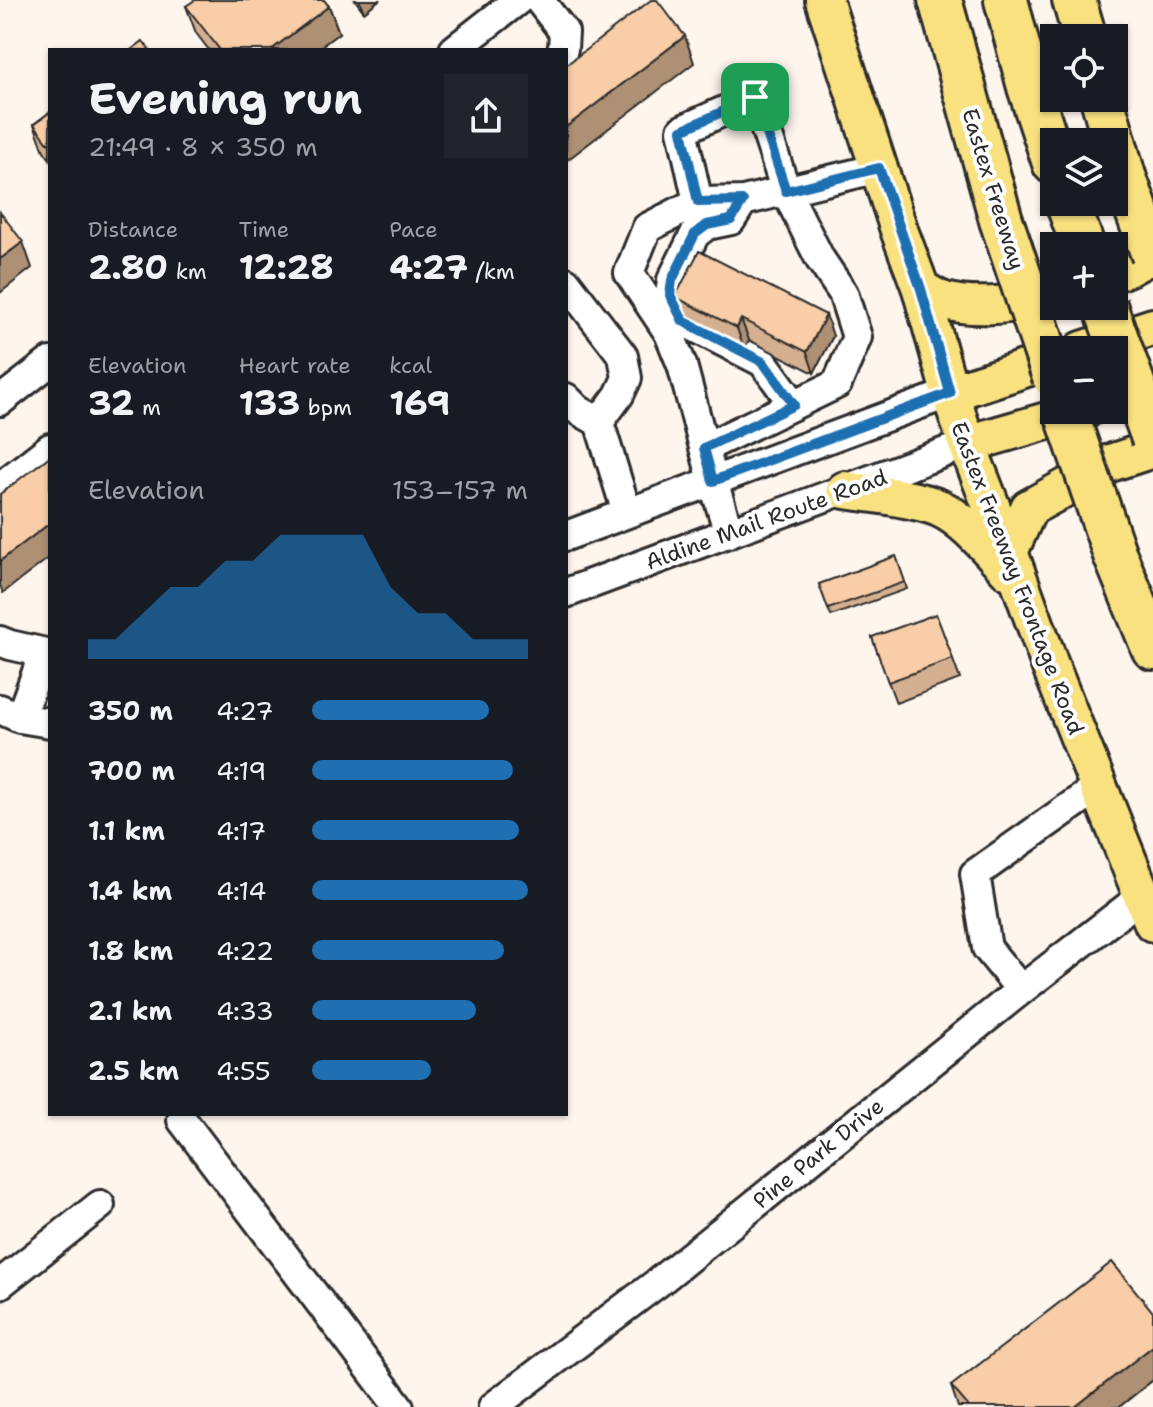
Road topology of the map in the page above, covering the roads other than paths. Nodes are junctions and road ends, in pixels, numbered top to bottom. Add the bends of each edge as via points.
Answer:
1 (518, 0) edge
2 (539, 0) edge
3 (824, 0) edge
4 (940, 0) edge
5 (1006, 0) edge
6 (1074, 0) edge
7 (1081, 24) edge
8 (457, 48) edge
9 (563, 48) edge
10 (1106, 112) edge
11 (1042, 128) edge
12 (879, 168) junction
13 (786, 191) junction
14 (743, 201) junction
15 (698, 202) junction
16 (1153, 254) edge
17 (1128, 267) edge
18 (568, 285) edge
19 (921, 289) junction
20 (1040, 300) edge
21 (1110, 320) edge
22 (1153, 327) edge
23 (1040, 336) edge
24 (1125, 336) edge
25 (48, 364) edge
26 (1040, 364) edge
27 (1153, 391) edge
28 (950, 393) junction
29 (1128, 398) edge
30 (568, 400) edge
31 (0, 401) edge
32 (794, 405) junction
33 (599, 422) junction
34 (1040, 423) edge
35 (1070, 424) edge
36 (1153, 438) edge
37 (967, 444) junction
38 (704, 448) junction
39 (1153, 449) edge
40 (48, 450) edge
41 (713, 481) junction
42 (0, 487) edge
43 (845, 490) junction
44 (627, 513) junction
45 (568, 530) edge
46 (729, 533) junction
47 (1015, 567) junction
48 (568, 592) edge
49 (0, 641) edge
50 (1153, 648) edge
51 (47, 653) edge
52 (10, 713) edge
53 (48, 722) edge
54 (1098, 787) junction
55 (1147, 910) edge
56 (1021, 990) junction
57 (182, 1120) dead end
58 (100, 1205) dead end
59 (0, 1284) edge
60 (399, 1407) edge
61 (493, 1407) edge

1 - 8 street
2 - 9 street via 564,32
3 - 12 main road, Eastex Freeway Frontage Road
4 - 23 highway, Eastex Freeway, bridge via 1001,220
5 - 11 highway
6 - 7 highway
10 - 16 highway, bridge
12 - 13 street
12 - 19 main road, Eastex Freeway Frontage Road
13 - 14 street
13 - 15 street via 755,97 682,130
13 - 32 street via 843,293 857,337 837,384
14 - 15 street
14 - 32 street via 731,220 707,225 695,234 670,295 683,321 763,362
15 - 38 street via 647,228 629,273 669,333
16 - 17 main road
18 - 33 street via 623,356 627,378
19 - 20 main road via 943,301 976,306
19 - 28 main road, Eastex Freeway Frontage Road
21 - 36 highway, bridge
22 - 24 main road
25 - 31 street
26 - 28 main road
27 - 29 main road
28 - 37 main road, Eastex Freeway Frontage Road
28 - 41 street
30 - 33 street
32 - 38 street
33 - 44 street
34 - 37 main road
35 - 50 highway, bridge
37 - 43 street, Aldine Mail Route Road
37 - 47 main road, Eastex Freeway Frontage Road
38 - 41 street
39 - 47 main road via 1110,463 1029,508
40 - 42 street
41 - 44 street
41 - 46 street
43 - 46 street, Aldine Mail Route Road
43 - 47 main road via 939,508
44 - 45 street
46 - 48 street, Aldine Mail Route Road
47 - 54 main road, Eastex Freeway Frontage Road
49 - 51 street
51 - 52 street
52 - 53 street
54 - 55 main road, Eastex Freeway Frontage Road
54 - 56 street via 975,874 987,948
55 - 56 street, Pine Park Drive
56 - 61 street, Pine Park Drive via 656,1284
57 - 60 street
58 - 59 street

